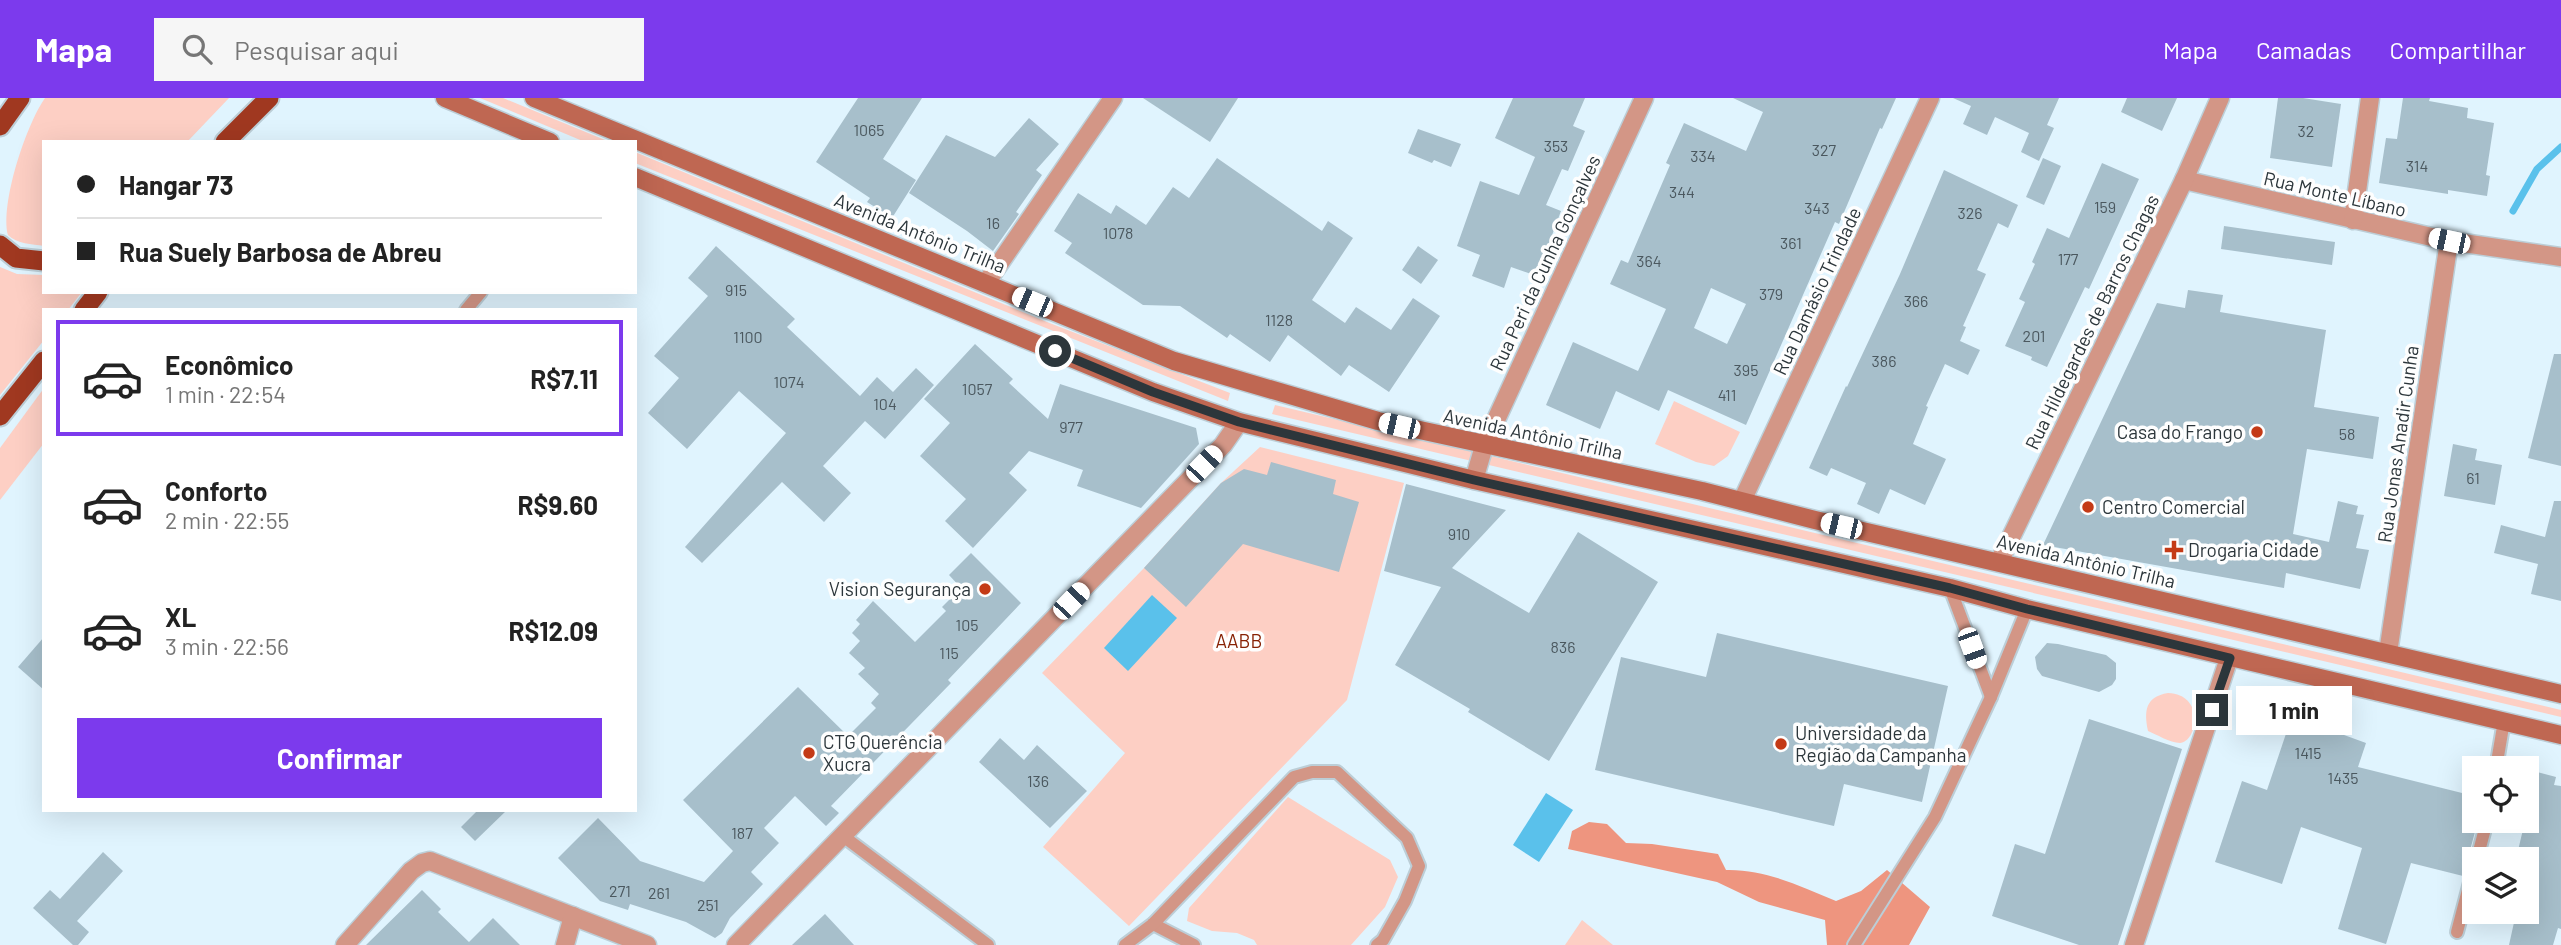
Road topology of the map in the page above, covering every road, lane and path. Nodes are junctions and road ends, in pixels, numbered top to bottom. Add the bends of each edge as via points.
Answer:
1 (20, 98) edge
2 (269, 98) edge
3 (444, 98) edge
4 (534, 98) edge
5 (1113, 98) edge
6 (1644, 98) edge
7 (1930, 98) edge
8 (2220, 98) edge
9 (2370, 98) edge
10 (0, 126) edge
11 (227, 140) edge
12 (545, 140) edge
13 (637, 140) edge
14 (637, 140) edge
15 (637, 178) edge
16 (2184, 180) junction
17 (2353, 220) junction
18 (2449, 241) junction
19 (0, 246) edge
20 (2561, 257) edge
21 (42, 261) edge
22 (985, 282) junction
23 (96, 294) edge
24 (479, 294) edge
25 (86, 308) edge
26 (468, 308) edge
27 (42, 364) edge
28 (0, 416) edge
29 (1239, 422) junction
30 (1485, 446) junction
31 (1474, 480) junction
32 (1742, 501) junction
33 (1998, 562) junction
34 (1950, 588) junction
35 (2027, 609) junction
36 (2388, 653) junction
37 (2230, 658) junction
38 (2561, 694) edge
39 (1991, 697) junction
40 (2504, 721) junction
41 (2561, 735) edge
42 (2498, 756) edge
43 (843, 835) junction
44 (2462, 913) edge
45 (573, 916) junction
46 (1153, 924) junction
47 (2457, 932) dead end
48 (345, 945) edge
49 (565, 945) edge
50 (647, 945) edge
51 (736, 945) edge
52 (988, 945) edge
53 (1125, 945) edge
54 (1194, 945) edge
55 (1377, 945) edge
56 (1854, 945) edge
57 (2134, 945) edge

1 - 10 highway
2 - 11 highway
3 - 12 main road
4 - 14 main road, Avenida Antônio Trilha
5 - 22 street
6 - 30 street, Rua Peri da Cunha Gonçalves
7 - 32 street, Rua Damásio Trindade
8 - 16 street, Rua Hildegardes de Barros Chagas
9 - 17 street
13 - 22 main road, Avenida Antônio Trilha
15 - 29 main road via 1153,392
16 - 17 street, Rua Monte Líbano
16 - 33 street, Rua Hildegardes de Barros Chagas
17 - 18 street, Rua Monte Líbano
18 - 20 street, Rua Monte Líbano
18 - 36 street, Rua Jonas Anadir Cunha
19 - 21 highway via 16,258
22 - 30 main road, Avenida Antônio Trilha via 1174,361 1377,421
23 - 25 highway
24 - 26 lane
27 - 28 highway
29 - 31 main road
29 - 43 street via 1223,445
30 - 31 street, Rua Peri da Cunha Gonçalves
30 - 32 main road, Avenida Antônio Trilha
31 - 34 main road
32 - 33 main road, Avenida Antônio Trilha
33 - 36 main road, Avenida Antônio Trilha
34 - 35 main road
34 - 39 lane
35 - 37 main road
35 - 39 lane
36 - 38 main road, Avenida Antônio Trilha
37 - 40 main road
37 - 57 street
39 - 56 lane via 1935,817
40 - 41 main road
40 - 42 lane
43 - 51 street
43 - 52 lane
44 - 47 lane
45 - 48 street via 430,862 422,863
45 - 49 street
45 - 50 street
46 - 53 lane
46 - 54 lane
46 - 55 lane via 1294,777 1337,772 1407,838 1419,866 1405,901

